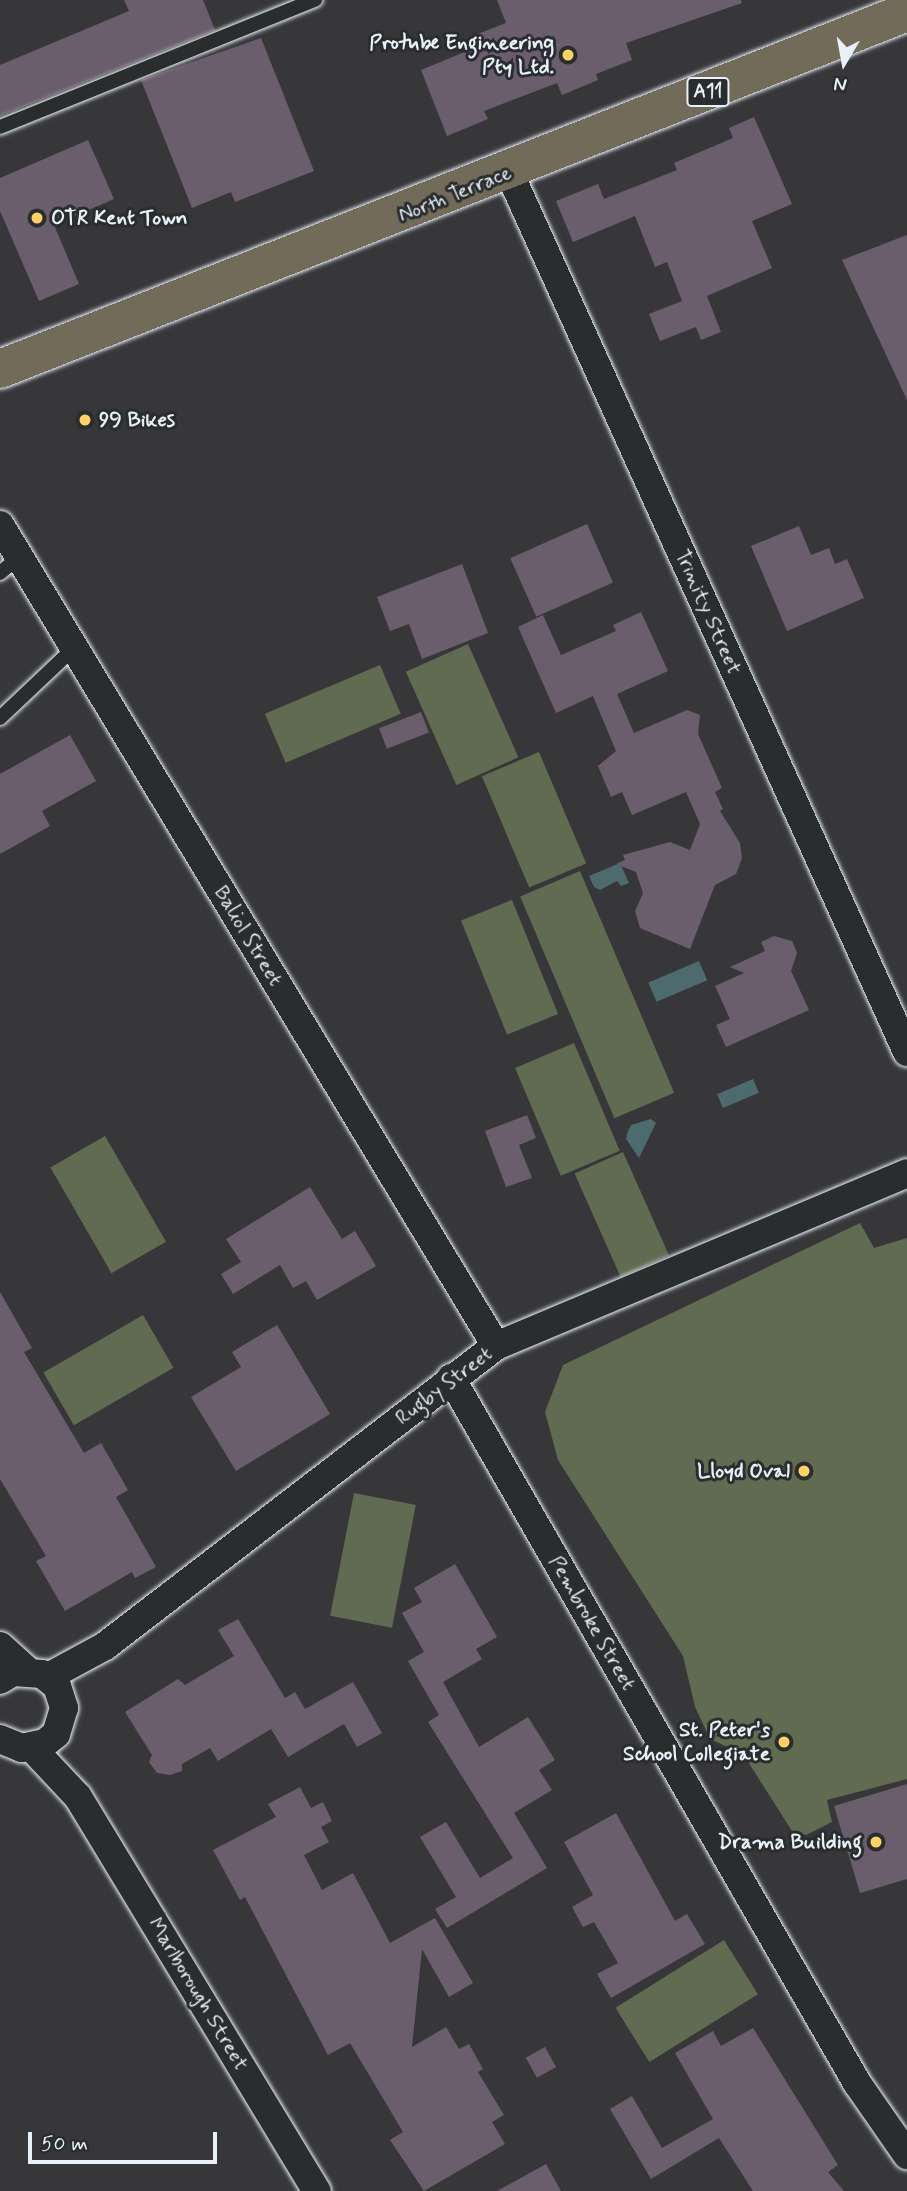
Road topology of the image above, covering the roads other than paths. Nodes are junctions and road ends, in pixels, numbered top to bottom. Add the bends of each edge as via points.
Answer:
1 (315, 0) edge
2 (907, 12) edge
3 (0, 128) edge
4 (509, 172) junction
5 (0, 369) edge
6 (0, 526) edge
7 (9, 565) edge
8 (74, 648) junction
9 (0, 718) edge
10 (907, 1052) edge
11 (907, 1173) edge
12 (496, 1346) junction
13 (451, 1378) junction
14 (0, 1646) edge
15 (0, 1680) edge
16 (46, 1681) junction
17 (0, 1739) edge
18 (44, 1741) junction
19 (907, 2155) edge
20 (317, 2191) edge

1 - 3 lane
2 - 4 main road, North Terrace / A11
4 - 5 main road, North Terrace / A11
4 - 10 street, Trinity Street
6 - 7 street, Baliol Street
7 - 8 street, Baliol Street
8 - 9 lane
8 - 12 street, Baliol Street
11 - 12 street, Rugby Street
12 - 13 street, Rugby Street
13 - 16 street, Rugby Street via 105,1646
13 - 19 street, Pembroke Street via 857,2083
14 - 16 street
15 - 16 street, Rugby Street
16 - 18 street via 62,1722
17 - 18 street
18 - 20 street, Marlborough Street

